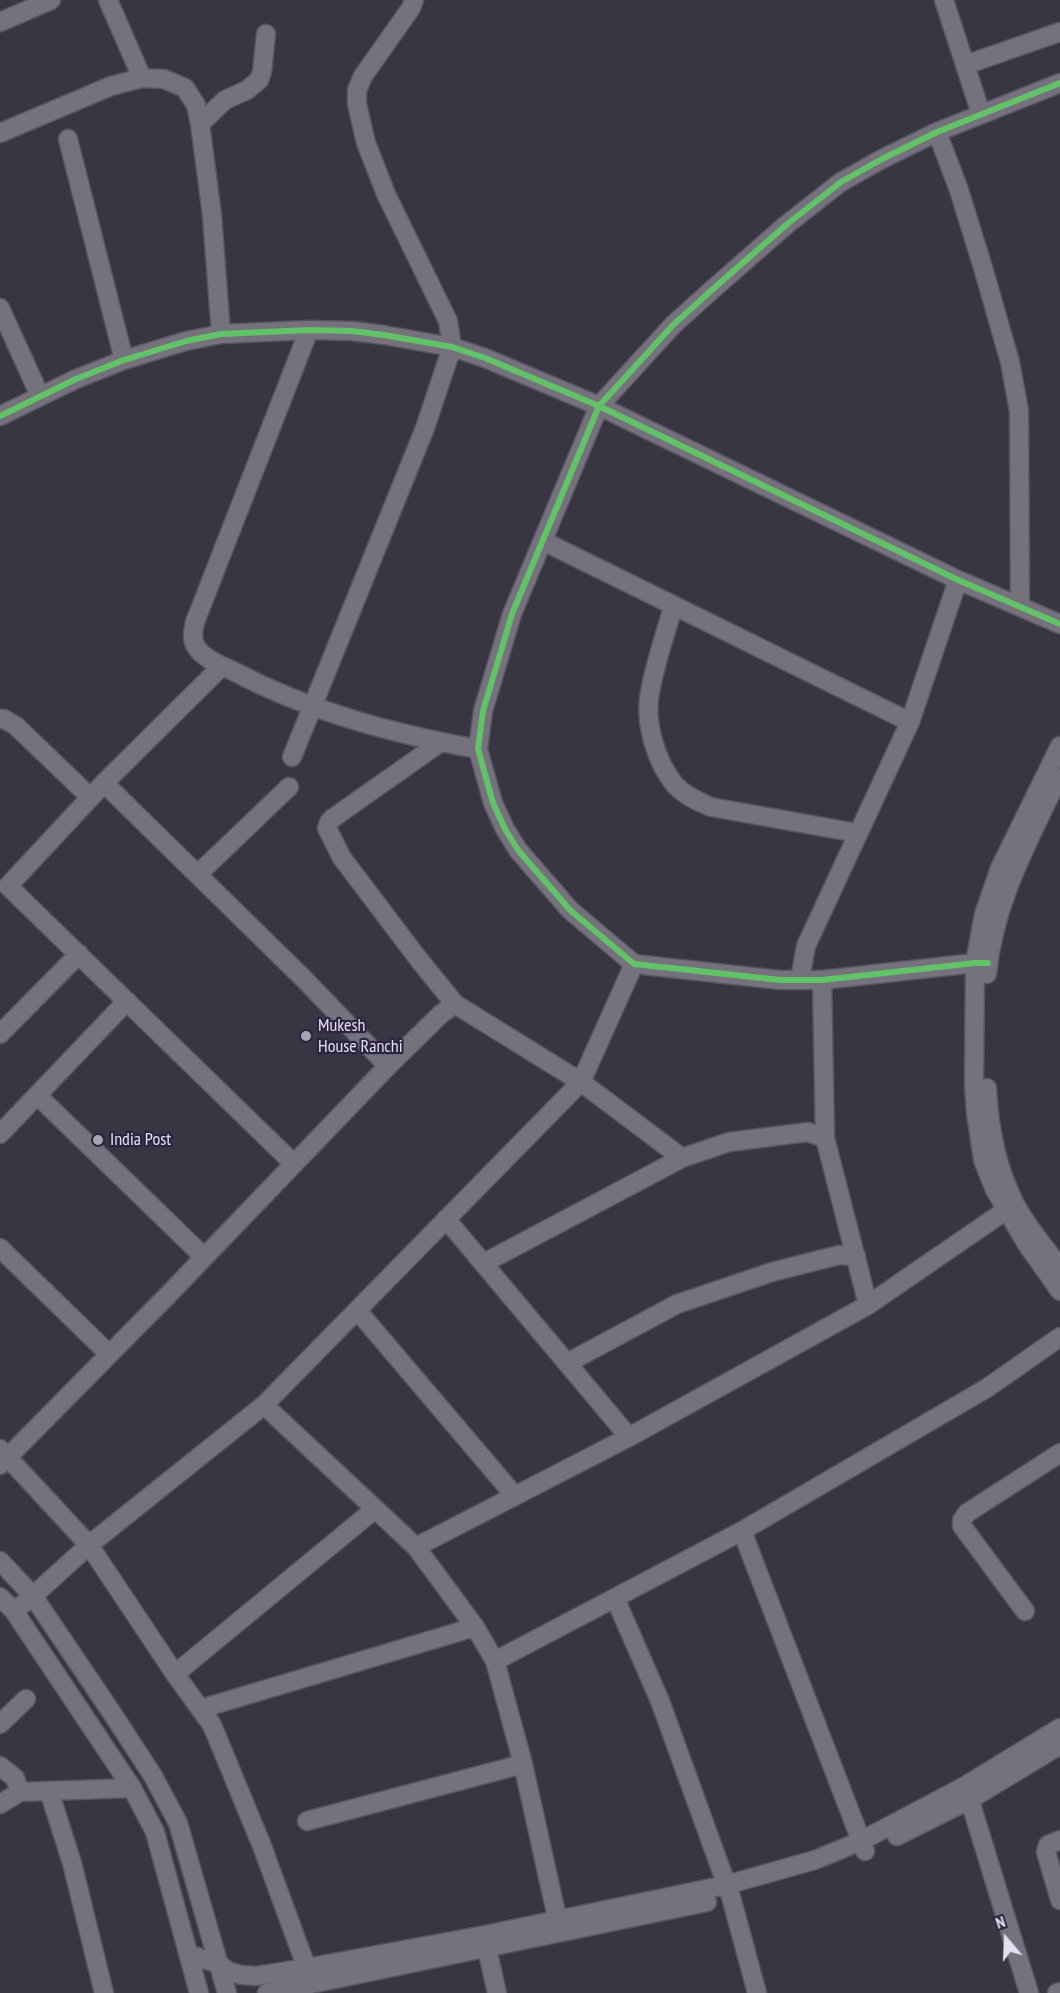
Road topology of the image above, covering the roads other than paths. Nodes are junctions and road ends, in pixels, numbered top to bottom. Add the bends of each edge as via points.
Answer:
1 (51, 0) edge
2 (108, 0) edge
3 (414, 0) edge
4 (944, 0) edge
5 (0, 22) edge
6 (1060, 32) edge
7 (266, 34) dead end
8 (965, 65) junction
9 (142, 78) junction
10 (1060, 82) edge
11 (981, 114) junction
12 (200, 124) junction
13 (937, 132) junction
14 (0, 133) edge
15 (68, 139) dead end
16 (0, 308) edge
17 (309, 330) junction
18 (221, 334) junction
19 (452, 347) junction
20 (124, 360) junction
21 (40, 396) junction
22 (599, 406) junction
23 (0, 416) edge
24 (543, 541) junction
25 (958, 580) junction
26 (1020, 606) junction
27 (673, 607) junction
28 (1060, 624) edge
29 (222, 666) junction
30 (311, 707) junction
31 (0, 719) edge
32 (910, 722) junction
33 (441, 742) junction
34 (1060, 746) edge
35 (478, 749) junction
36 (292, 757) dead end
37 (1060, 774) edge
38 (104, 783) junction
39 (289, 787) dead end
40 (90, 797) junction
41 (857, 833) junction
42 (198, 874) junction
43 (4, 883) edge
44 (79, 954) junction
45 (982, 963) junction
46 (634, 964) junction
47 (800, 979) junction
48 (822, 980) junction
49 (127, 1000) junction
50 (455, 1004) junction
51 (0, 1034) edge
52 (388, 1066) junction
53 (581, 1082) junction
54 (37, 1095) junction
55 (0, 1134) edge
56 (825, 1138) junction
57 (681, 1158) junction
58 (294, 1164) junction
59 (1010, 1207) junction
60 (446, 1219) junction
61 (0, 1248) edge
62 (856, 1256) junction
63 (204, 1257) junction
64 (484, 1263) junction
65 (1060, 1268) edge
66 (1060, 1291) edge
67 (868, 1305) junction
68 (357, 1310) junction
69 (1060, 1337) edge
70 (109, 1354) junction
71 (568, 1362) junction
72 (264, 1405) junction
73 (629, 1437) junction
74 (1060, 1453) edge
75 (2, 1457) edge
76 (515, 1496) junction
77 (375, 1509) junction
78 (742, 1531) junction
79 (89, 1545) junction
80 (416, 1547) junction
81 (0, 1561) edge
82 (33, 1596) junction
83 (0, 1597) edge
84 (615, 1598) junction
85 (14, 1611) junction
86 (1025, 1611) dead end
87 (475, 1627) junction
88 (495, 1661) junction
89 (175, 1674) junction
90 (26, 1699) dead end
91 (200, 1709) junction
92 (0, 1724) edge
93 (1060, 1728) edge
94 (1060, 1745) edge
95 (523, 1764) junction
96 (0, 1766) edge
97 (132, 1788) junction
98 (49, 1791) junction
99 (20, 1792) junction
100 (967, 1793) junction
101 (0, 1804) edge
102 (307, 1821) dead end
103 (1060, 1840) edge
104 (863, 1846) junction
105 (729, 1891) junction
106 (1060, 1900) edge
107 (558, 1926) junction
108 (487, 1948) junction
109 (188, 1954) junction
110 (219, 1964) junction
111 (311, 1982) edge
112 (104, 1993) edge
113 (199, 1993) edge
114 (227, 1993) edge
115 (267, 1993) edge
116 (497, 1993) edge
117 (757, 1993) edge
118 (1029, 1993) edge

1 - 5 street
2 - 9 street
3 - 19 street via 363,76 357,104 366,143 386,194 445,314
4 - 8 street
6 - 8 street
7 - 12 street via 259,80 225,100
8 - 11 street
9 - 12 street via 164,80 185,88 196,105
9 - 14 street via 94,93
10 - 11 street
11 - 13 street
12 - 18 street
13 - 22 street via 851,176 786,225 674,325
13 - 26 street via 984,271 1010,362 1019,411
15 - 20 street
16 - 21 street
17 - 18 street
17 - 19 street via 384,334
17 - 29 street via 192,633 196,647
18 - 20 street
19 - 22 street
19 - 30 street via 425,428
20 - 21 street
21 - 23 street
22 - 24 street
22 - 25 street
24 - 27 street
24 - 35 street via 502,645 483,711
25 - 26 street
25 - 32 street
26 - 28 street
27 - 32 street
27 - 41 street via 649,694 649,710 654,743 662,765 676,785 711,807
29 - 30 street
29 - 38 street
30 - 33 street
30 - 36 street
31 - 40 street via 16,726
32 - 41 street
33 - 35 street
33 - 50 street via 333,818 327,828 342,858
34 - 45 street via 1000,868 984,914
35 - 46 street via 493,803 518,849 570,909
37 - 45 street via 1006,890
38 - 40 street
38 - 42 street
39 - 42 street
40 - 43 street
41 - 47 street via 806,946
42 - 52 street
43 - 44 street
44 - 49 street
44 - 51 street
45 - 48 street
45 - 59 street via 974,1086 976,1113 983,1160 994,1188
46 - 47 street
46 - 53 street
47 - 48 street
48 - 56 street
49 - 54 street
49 - 58 street
50 - 52 street
50 - 53 street
52 - 58 street
53 - 57 street
53 - 60 street
54 - 55 street
54 - 63 street
56 - 57 street via 808,1132 729,1142
56 - 62 street
57 - 64 street
58 - 63 street
59 - 65 street
59 - 66 street via 1026,1243
59 - 67 street
60 - 64 street
60 - 68 street
61 - 70 street
62 - 67 street
62 - 71 street via 839,1255 772,1272 677,1304
63 - 70 street
64 - 71 street
67 - 73 street
68 - 72 street
68 - 76 street
69 - 78 street via 987,1388
70 - 75 street
71 - 73 street
72 - 77 street
72 - 79 street
73 - 76 street
74 - 86 street via 962,1520 962,1526
75 - 79 street
76 - 80 street
77 - 80 street
77 - 89 street
78 - 84 street
78 - 104 street
79 - 82 street
79 - 89 street
80 - 87 street
81 - 82 street
82 - 85 street
82 - 110 street via 153,1776 178,1824
83 - 85 street
84 - 88 street
84 - 105 street via 660,1701
85 - 97 street
87 - 88 street
87 - 91 street
88 - 95 street
89 - 91 street
90 - 92 street
91 - 111 street via 212,1725 257,1834
93 - 100 street
94 - 100 street
95 - 102 street
95 - 107 street
96 - 99 street via 15,1778
97 - 98 street
97 - 109 street via 155,1833
98 - 99 street
98 - 112 street via 72,1863
99 - 101 street
100 - 104 street
100 - 118 street
103 - 106 street via 1048,1845 1046,1852
104 - 105 street
105 - 107 street
105 - 117 street
107 - 108 street
107 - 111 street
108 - 111 street
108 - 116 street
109 - 110 street
109 - 113 street
110 - 111 street via 241,1975
110 - 114 street
111 - 115 street

